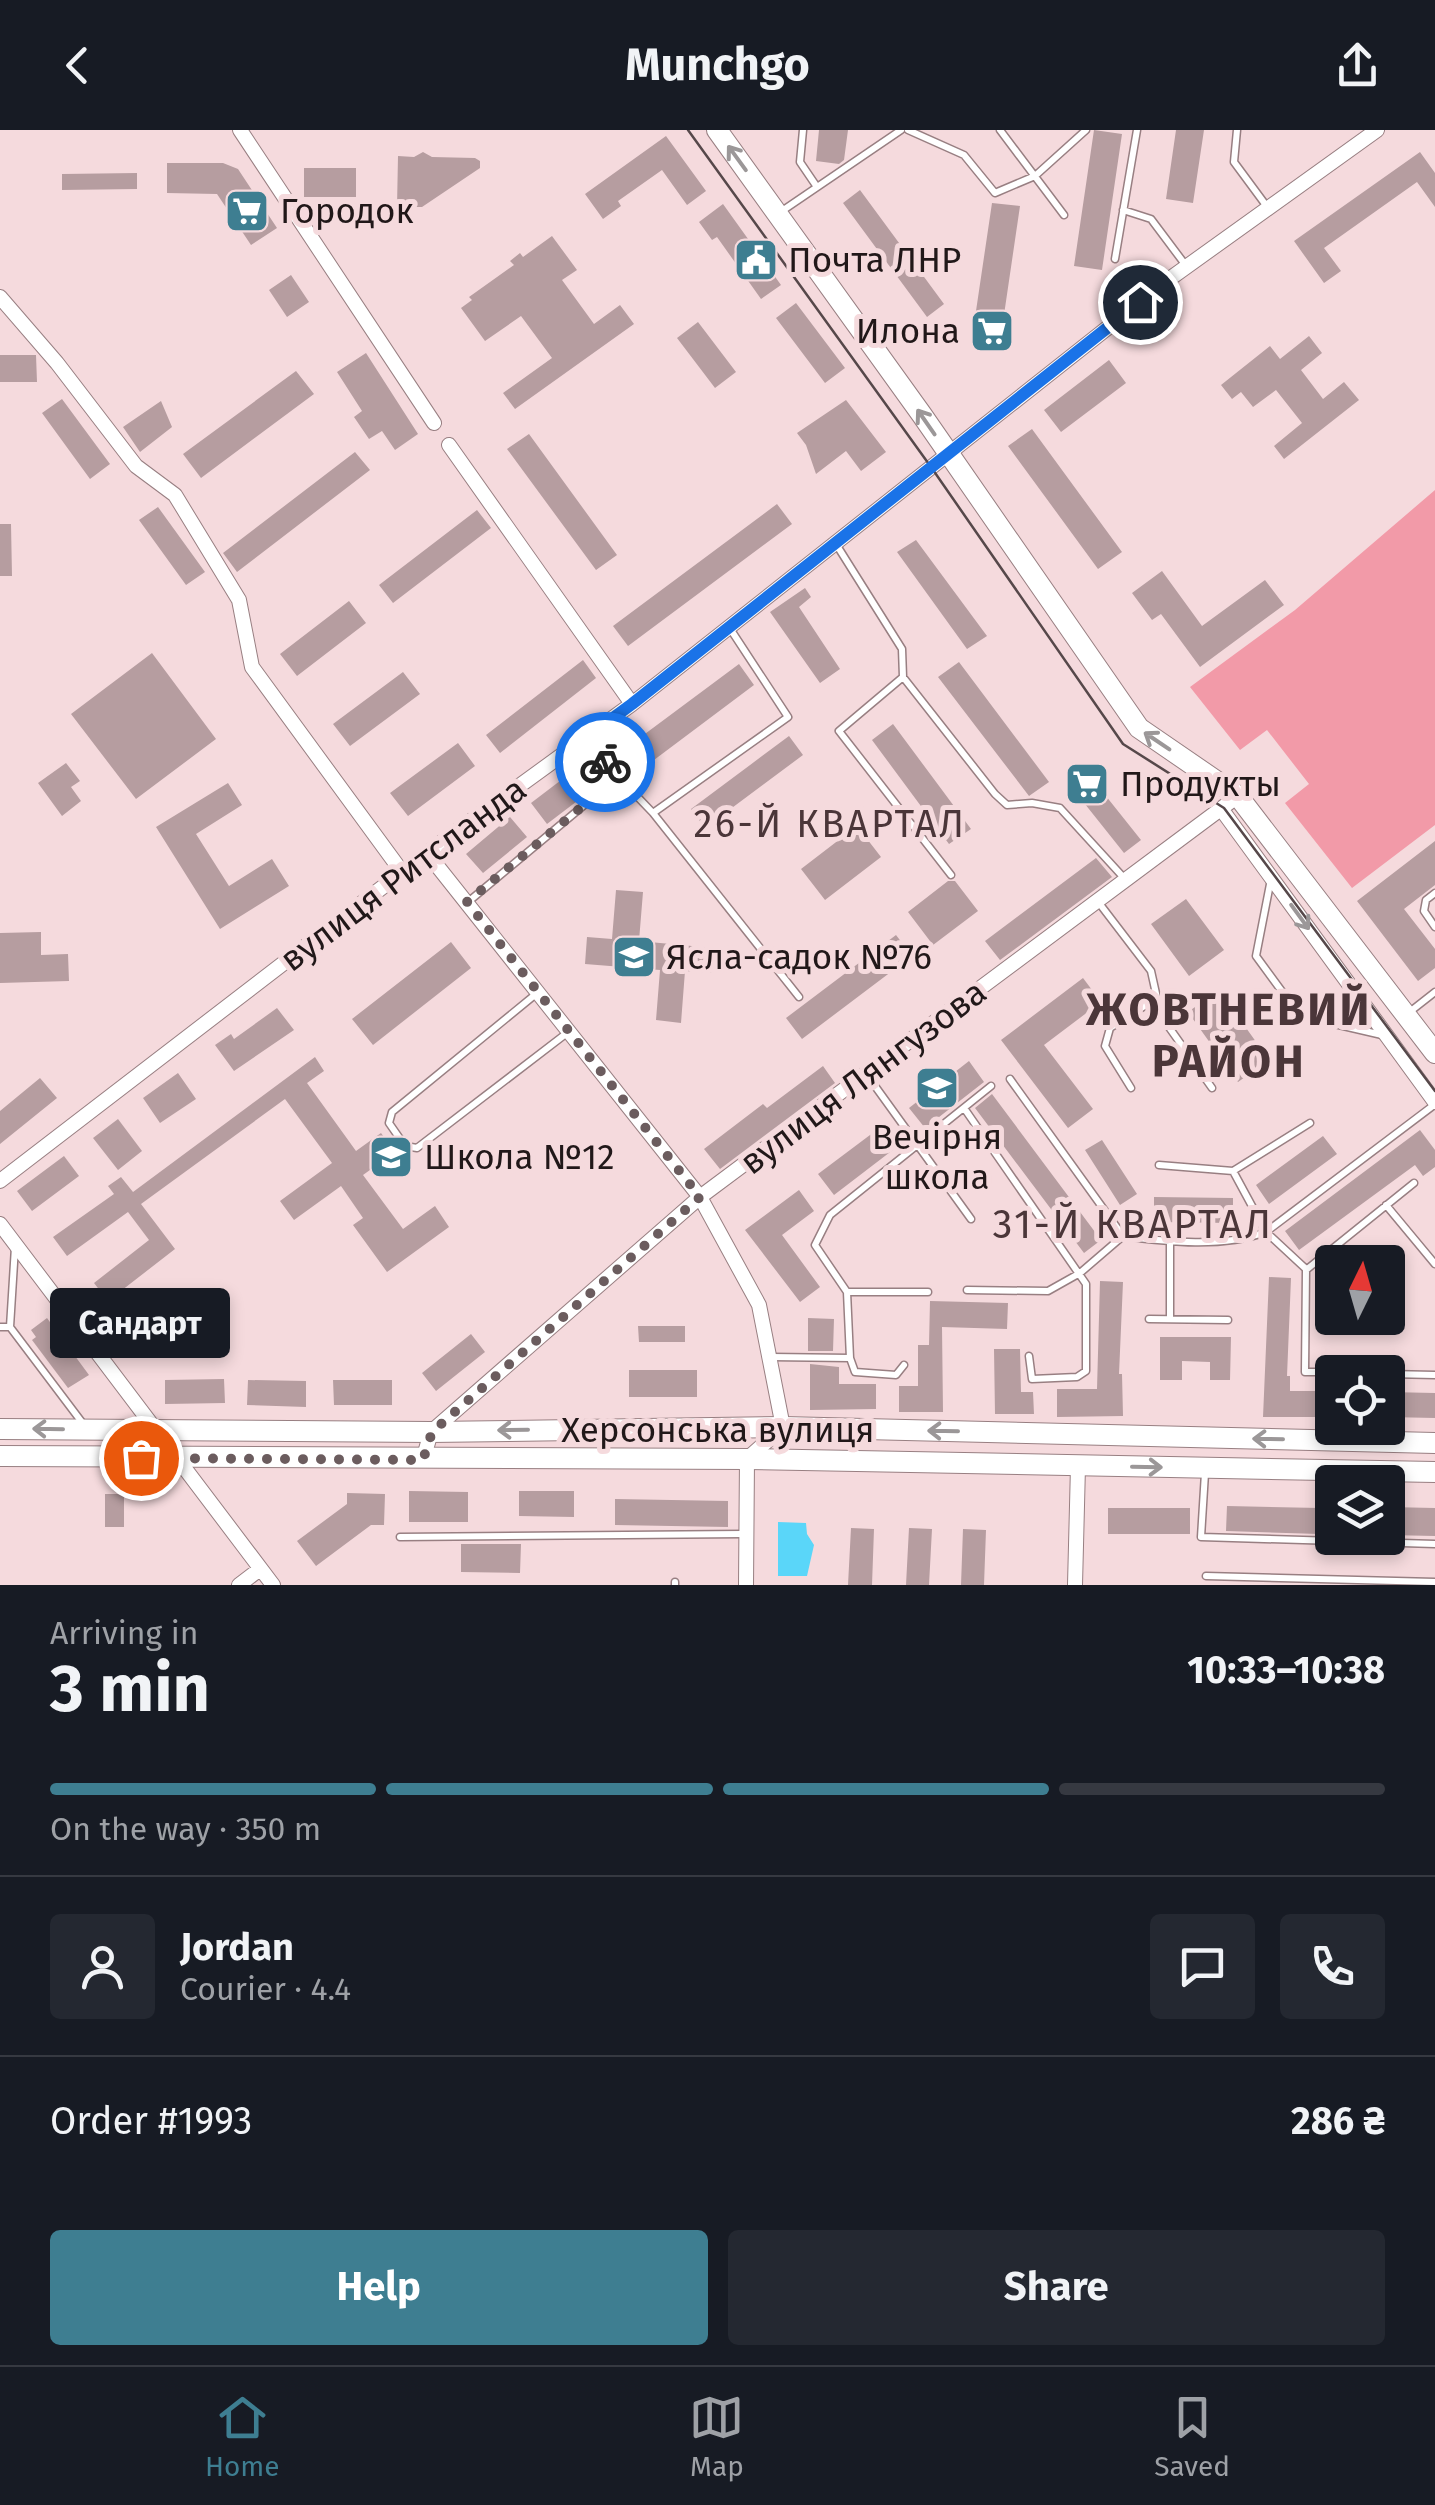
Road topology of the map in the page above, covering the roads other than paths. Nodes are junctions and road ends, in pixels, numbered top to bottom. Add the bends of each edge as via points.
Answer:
1 (240, 130) edge
2 (717, 130) edge
3 (804, 130) edge
4 (1000, 130) edge
5 (1086, 130) edge
6 (1137, 130) edge
7 (1237, 130) edge
8 (1377, 130) edge
9 (900, 131) edge
10 (1035, 176) junction
11 (817, 188) junction
12 (1268, 208) junction
13 (1123, 210) junction
14 (778, 214) junction
15 (1064, 215) dead end
16 (1115, 259) dead end
17 (1186, 267) junction
18 (0, 297) edge
19 (434, 423) dead end
20 (450, 446) dead end
21 (948, 454) junction
22 (835, 543) junction
23 (729, 628) junction
24 (904, 676) junction
25 (632, 704) junction
26 (583, 740) junction
27 (619, 776) junction
28 (1230, 803) junction
29 (653, 813) junction
30 (427, 853) junction
31 (402, 872) junction
32 (951, 875) dead end
33 (1271, 878) junction
34 (1127, 881) junction
35 (1435, 894) edge
36 (467, 902) junction
37 (1098, 902) junction
38 (1435, 927) edge
39 (1435, 992) edge
40 (538, 993) junction
41 (799, 997) dead end
42 (1157, 998) junction
43 (1406, 1015) junction
44 (568, 1032) junction
45 (1388, 1037) junction
46 (1435, 1053) edge
47 (866, 1074) junction
48 (1010, 1079) dead end
49 (992, 1086) dead end
50 (1131, 1088) dead end
51 (1212, 1088) dead end
52 (1435, 1103) edge
53 (964, 1108) junction
54 (1310, 1123) dead end
55 (918, 1145) junction
56 (1159, 1165) dead end
57 (1234, 1171) junction
58 (0, 1181) edge
59 (1414, 1183) dead end
60 (700, 1197) junction
61 (1386, 1205) junction
62 (971, 1219) dead end
63 (0, 1224) edge
64 (1266, 1232) junction
65 (1123, 1236) junction
66 (1170, 1240) junction
67 (16, 1244) junction
68 (1435, 1264) edge
69 (1306, 1270) junction
70 (1080, 1273) junction
71 (967, 1290) dead end
72 (847, 1292) junction
73 (928, 1292) dead end
74 (1149, 1319) dead end
75 (1170, 1319) junction
76 (1228, 1320) dead end
77 (10, 1327) junction
78 (0, 1328) edge
79 (1028, 1356) dead end
80 (770, 1357) junction
81 (850, 1358) junction
82 (904, 1365) dead end
83 (1315, 1372) edge
84 (1405, 1374) edge
85 (1435, 1375) edge
86 (783, 1427) junction
87 (0, 1429) edge
88 (87, 1430) junction
89 (156, 1430) junction
90 (432, 1432) junction
91 (1435, 1442) edge
92 (0, 1456) edge
93 (176, 1459) junction
94 (423, 1460) junction
95 (747, 1460) junction
96 (1078, 1466) junction
97 (1205, 1468) junction
98 (1435, 1472) edge
99 (1405, 1473) edge
100 (1315, 1475) edge
101 (746, 1534) junction
102 (400, 1537) dead end
103 (1315, 1541) edge
104 (1405, 1543) edge
105 (1435, 1544) edge
106 (260, 1569) junction
107 (1206, 1576) dead end
108 (1435, 1582) edge
109 (239, 1585) edge
110 (273, 1585) edge
111 (746, 1585) edge
112 (1075, 1585) edge

1 - 19 street
14 -> 2 street
3 - 11 lane via 800,162
4 - 10 lane
5 - 10 lane
6 - 13 lane
7 - 12 lane via 1234,162
8 - 12 street, вулиця Ритсланда
9 - 10 lane via 964,156 995,193
9 - 11 lane
10 - 15 lane
11 - 14 lane
12 - 17 street, вулиця Ритсланда
13 - 16 lane
13 - 17 lane via 1151,220
21 -> 14 street
17 - 21 street, вулиця Ритсланда
18 - 31 street via 136,466 175,494 239,600 252,667
20 - 25 street
21 - 22 street, вулиця Ритсланда
28 -> 21 street via 1139,728
22 - 23 street, вулиця Ритсланда
22 - 24 lane via 902,649
23 - 25 street, вулиця Ритсланда
23 - 29 lane via 788,717
24 - 32 lane via 839,731
24 - 34 lane via 995,794 1007,805 1060,808
25 - 26 street, вулиця Ритсланда
26 - 27 lane
26 - 30 street, вулиця Ритсланда
27 - 29 lane
27 - 36 lane
28 - 33 street
28 - 34 street, вулиця Лянгузова
28 - 43 street
29 - 41 lane
30 - 31 street, вулиця Ритсланда
30 - 36 street
31 - 58 street, вулиця Ритсланда
33 -> 45 street
33 - 45 lane via 1256,956 1300,1016
34 - 37 street, вулиця Лянгузова
35 - 38 lane via 1424,911
36 - 40 street
37 - 42 lane via 1151,971
37 - 47 street, вулиця Лянгузова
39 - 43 lane
40 - 44 street
40 - 44 lane via 392,1112 390,1124 405,1146 417,1148
42 - 50 lane via 1110,1028 1105,1046
42 - 51 lane via 1161,1016
43 - 46 street
44 - 60 street
45 - 52 street
47 - 55 lane
47 - 60 street, вулиця Лянгузова
48 - 65 lane
49 - 53 lane
52 - 64 lane
53 - 55 lane
53 - 70 lane
54 - 57 lane
55 - 62 lane
55 - 72 lane via 830,1215 815,1245
56 - 57 lane
57 - 64 lane
59 - 61 lane
60 - 80 street via 760,1305
60 - 90 street, вулиця Лянгузова
61 - 68 lane
61 - 69 lane
63 - 67 street
64 - 66 lane via 1240,1242
64 - 69 lane
65 - 66 lane
65 - 70 lane
66 - 75 lane
67 - 77 lane
67 - 89 street
69 - 83 lane via 1305,1372
70 - 71 lane via 1048,1291
70 - 79 lane via 1086,1284 1086,1370 1032,1378
72 - 73 lane
72 - 81 lane
74 - 75 lane
75 - 76 lane
77 - 78 lane
77 - 88 lane
80 - 81 lane
80 - 86 street
81 - 82 lane via 855,1372 896,1375
84 - 85 lane
86 -> 90 street, Херсонська вулиця
91 -> 86 street, Херсонська вулиця
86 - 95 street
88 -> 87 street, Херсонська вулиця
88 - 89 street, Херсонська вулиця
89 - 90 street, Херсонська вулиця
89 - 93 street
90 - 94 street
92 - 93 street, Херсонська вулиця
93 - 94 street, Херсонська вулиця
93 - 106 street
94 - 95 street, Херсонська вулиця
95 - 96 street, Херсонська вулиця
95 - 101 street
96 -> 97 street, Херсонська вулиця
96 - 112 street
97 - 100 street, Херсонська вулиця
97 - 103 lane via 1201,1538
98 - 99 street, Херсонська вулиця
101 - 102 lane
101 - 111 street
104 - 105 lane
106 - 109 street
106 - 110 street
107 - 108 lane

